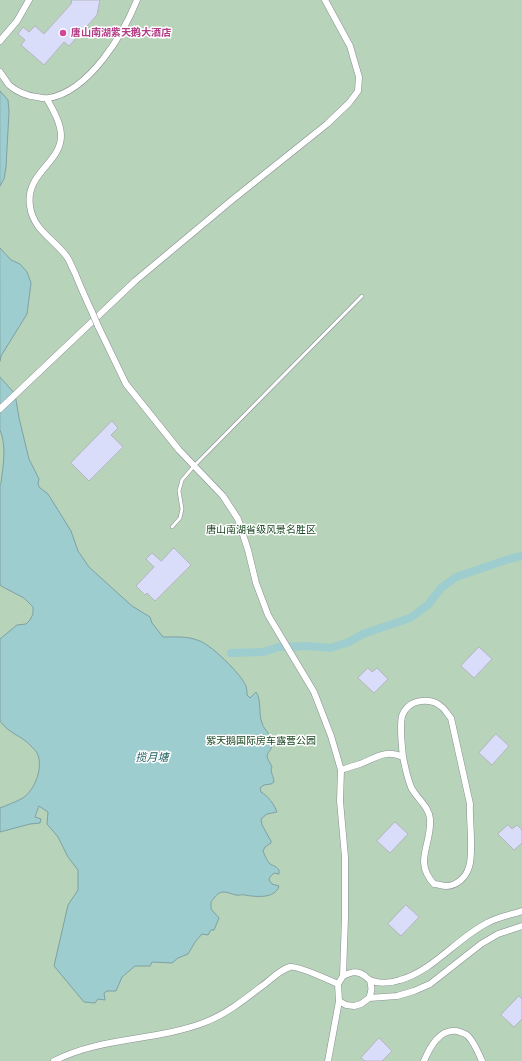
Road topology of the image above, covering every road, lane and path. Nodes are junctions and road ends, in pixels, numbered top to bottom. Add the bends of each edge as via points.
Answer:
1 (29, 0) edge
2 (136, 0) edge
3 (325, 0) edge
4 (0, 41) edge
5 (0, 72) edge
6 (48, 99) junction
7 (362, 296) dead end
8 (0, 409) edge
9 (194, 466) junction
10 (172, 527) dead end
11 (403, 757) junction
12 (341, 770) junction
13 (522, 911) edge
14 (522, 926) edge
15 (343, 976) junction
16 (370, 980) junction
17 (338, 984) junction
18 (368, 998) junction
19 (339, 1001) junction
20 (54, 1061) edge
21 (328, 1061) edge
22 (424, 1061) edge
23 (482, 1061) edge

1 - 4 street via 18,21
2 - 6 street via 118,39 89,74 75,86
3 - 8 street via 350,46 359,77 358,91 349,103 327,124 135,281
5 - 6 street via 9,85 20,92
6 - 9 street, bridge via 60,125 61,137 53,157 36,177 30,191 30,206 34,220 42,232 68,257 126,384
7 - 9 lane
9 - 10 lane via 182,480 179,491 182,509 180,518
9 - 12 street via 223,496 238,520 268,615 314,692
11 - 11 street via 412,788 430,817 424,869 434,884 456,884 469,867 470,804 451,718 443,707 421,700 410,705 402,716
11 - 12 street via 395,754 382,755
12 - 15 street via 340,800 345,856
13 - 16 street via 487,923 416,974 386,982
14 - 18 street via 498,934 481,944 430,984 397,996
15 - 16 street via 350,972 358,972
15 - 17 street
16 - 18 street via 372,993
17 - 19 street
17 - 20 street via 291,966 282,970 247,998 205,1022 184,1029 91,1048
18 - 19 street via 354,1006
19 - 21 street
22 - 23 street via 436,1040 444,1033 452,1031 468,1036

